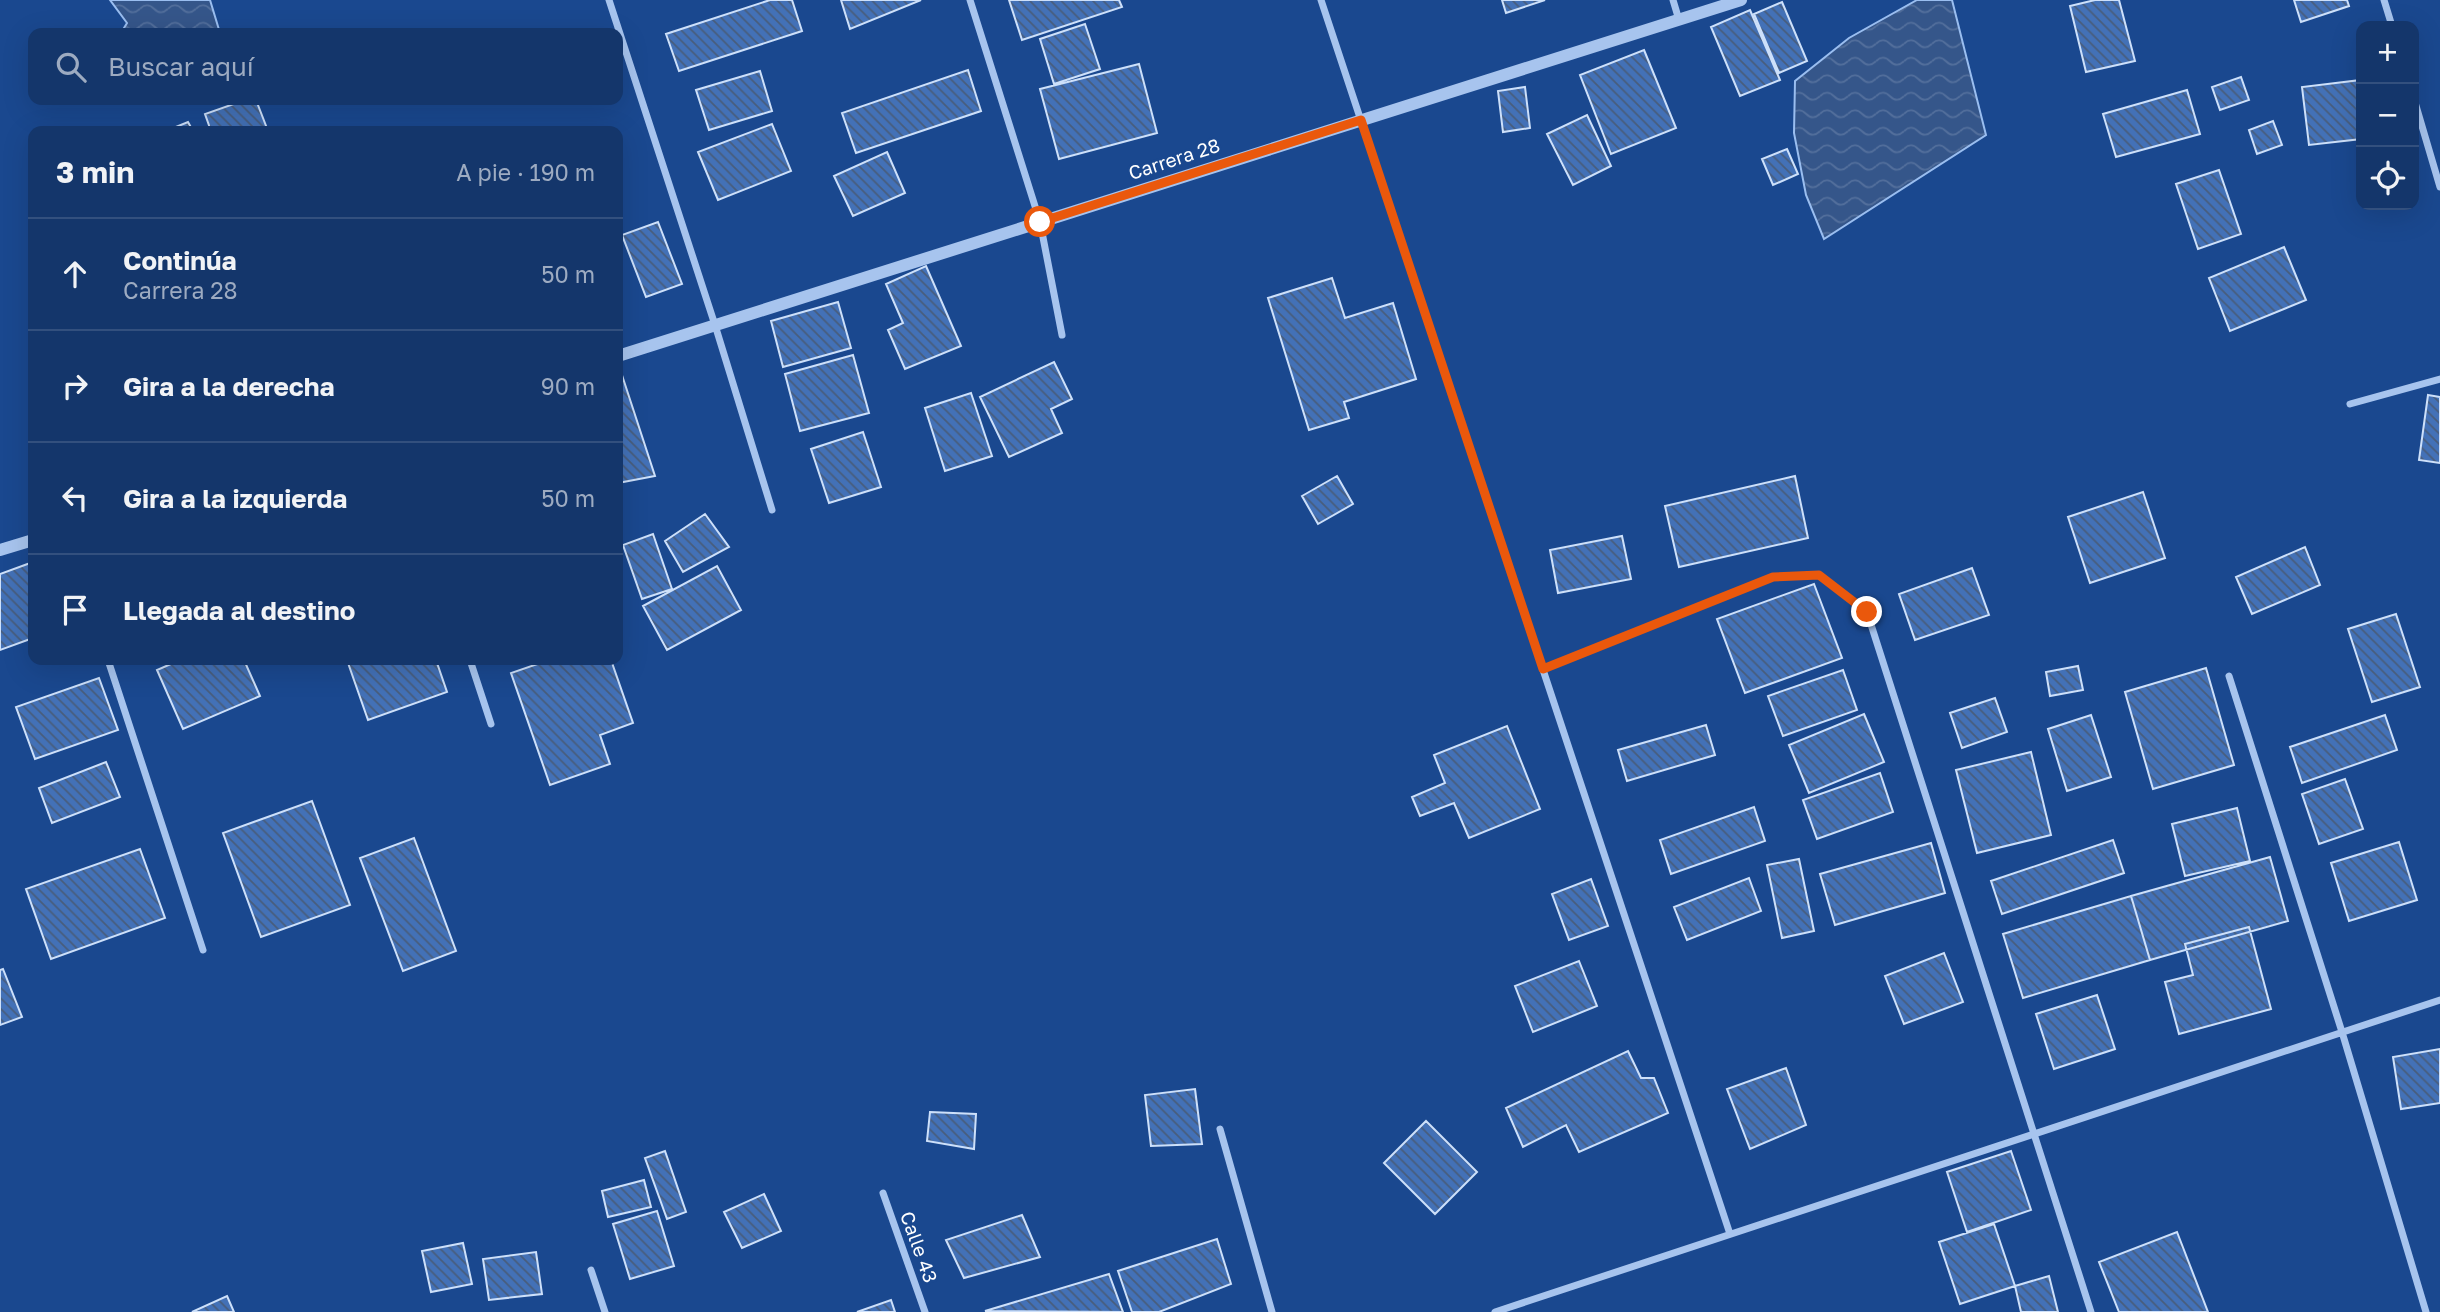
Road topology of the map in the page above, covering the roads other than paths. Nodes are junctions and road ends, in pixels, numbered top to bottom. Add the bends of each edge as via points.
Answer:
1 (609, 0) edge
2 (970, 0) edge
3 (1321, 0) edge
4 (1673, 0) edge
5 (1741, 0) edge
6 (2384, 0) edge
7 (1679, 19) junction
8 (2390, 21) edge
9 (618, 28) edge
10 (623, 43) edge
11 (2419, 116) edge
12 (1361, 120) junction
13 (2440, 187) edge
14 (1040, 222) junction
15 (715, 325) junction
16 (1062, 335) dead end
17 (623, 354) edge
18 (2440, 379) edge
19 (2350, 404) dead end
20 (772, 510) dead end
21 (28, 542) edge
22 (0, 551) edge
23 (110, 665) edge
24 (472, 665) edge
25 (1543, 669) junction
26 (2229, 676) dead end
27 (491, 724) dead end
28 (203, 950) dead end
29 (2440, 1000) edge
30 (2342, 1032) junction
31 (1220, 1129) dead end
32 (2036, 1133) junction
33 (883, 1193) dead end
34 (1730, 1234) junction
35 (591, 1270) dead end
36 (605, 1312) edge
37 (925, 1312) edge
38 (1272, 1312) edge
39 (1495, 1312) edge
40 (2091, 1312) edge
41 (2426, 1312) edge

1 - 9 street
2 - 14 street
3 - 12 street
4 - 7 street
5 - 7 street, Carrera 28
6 - 8 street
7 - 12 street, Carrera 28
10 - 15 street
11 - 13 street
12 - 14 street, Carrera 28
12 - 25 street
14 - 15 street, Carrera 28
14 - 16 street
15 - 17 street, Carrera 28
15 - 20 street
18 - 19 street
21 - 22 street
23 - 28 street
24 - 27 street
25 - 32 street via 1773,577 1819,575 1867,612
25 - 34 street
26 - 30 street
29 - 30 street
30 - 32 street
30 - 41 street
31 - 38 street
32 - 34 street
32 - 40 street
33 - 37 street, Calle 43
34 - 39 street
35 - 36 street

